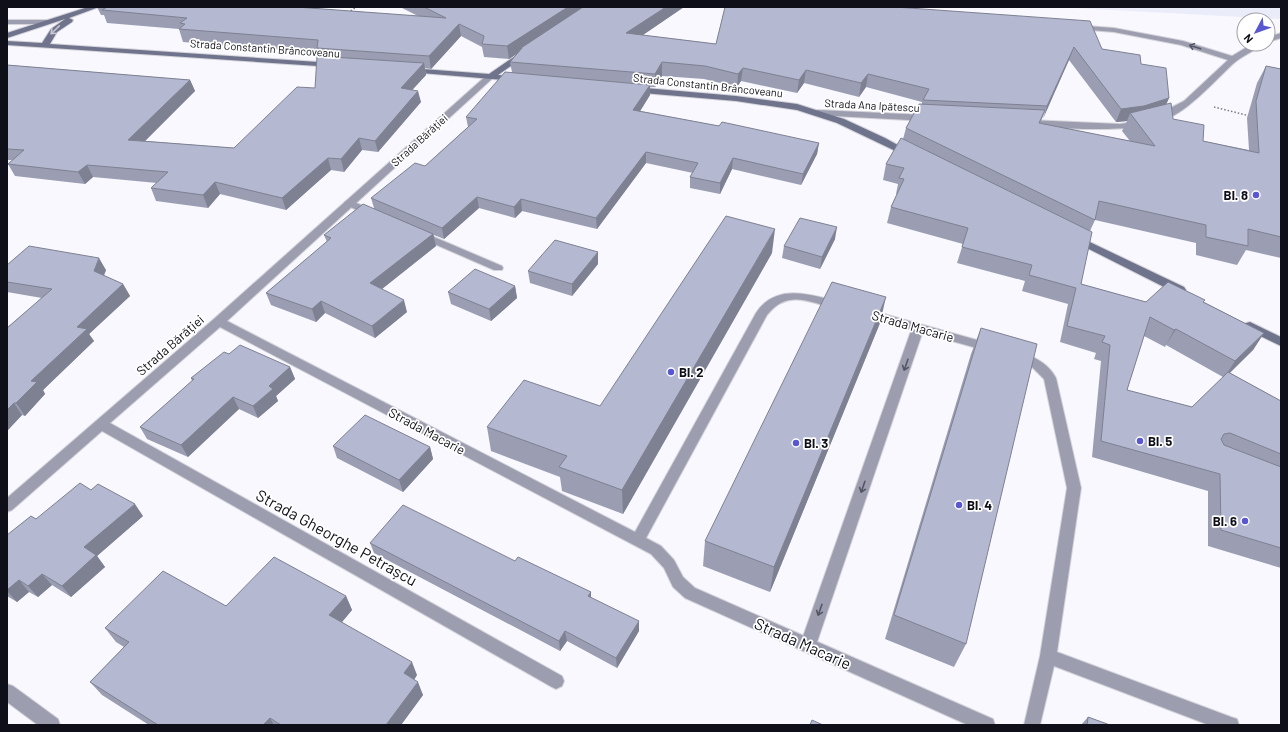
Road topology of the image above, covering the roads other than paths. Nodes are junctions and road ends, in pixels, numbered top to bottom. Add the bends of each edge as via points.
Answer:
1 (95, 7) edge
2 (7, 22) edge
3 (48, 22) junction
4 (1066, 26) edge
5 (7, 36) edge
6 (7, 43) edge
7 (45, 46) junction
8 (533, 48) edge
9 (1242, 52) edge
10 (1232, 59) junction
11 (342, 65) edge
12 (397, 69) edge
13 (490, 77) junction
14 (525, 80) edge
15 (626, 89) edge
16 (818, 113) junction
17 (938, 119) edge
18 (1018, 123) edge
19 (918, 159) edge
20 (350, 203) junction
21 (385, 218) edge
22 (413, 231) edge
23 (1065, 232) edge
24 (498, 268) dead end
25 (1191, 296) edge
26 (219, 321) junction
27 (1240, 321) edge
28 (918, 328) junction
29 (1281, 342) edge
30 (101, 424) junction
31 (7, 506) edge
32 (637, 541) junction
33 (808, 645) junction
34 (1049, 650) junction
35 (556, 681) dead end
36 (7, 692) edge
37 (52, 725) edge
38 (987, 725) edge
39 (1032, 725) edge
40 (1231, 725) edge

1 - 3 main road
1 -> 7 main road via 55,29
2 - 3 street
3 - 5 main road
10 -> 4 street via 1183,43 1114,30
6 - 7 main road, Strada Constantin Brâncoveanu
7 - 11 main road, Strada Constantin Brâncoveanu
8 - 13 main road
9 - 10 street
10 - 18 street via 1190,102 1144,123 1120,127
12 - 13 main road
13 - 14 main road
13 - 20 street, Strada Bărăției
15 - 16 main road, Strada Constantin Brâncoveanu via 759,102 798,107
16 - 17 street, Strada Ana Ipătescu
16 - 19 main road, Strada Constantin Brâncoveanu via 859,129
20 - 21 street
20 - 26 street, Strada Bărăției
22 - 24 street
23 - 25 main road
26 - 30 street, Strada Bărăției
26 - 32 street, Strada Macarie
27 - 29 main road
28 - 32 street, Strada Macarie via 811,298 788,296 771,303 762,313
28 -> 33 street
28 - 34 street, Strada Macarie via 1028,358 1042,367 1050,378 1074,488
30 - 31 street, Strada Bărăției
30 - 35 street, Strada Gheorghe Petrașcu
32 - 33 street, Strada Macarie via 656,550 669,564 678,582 690,593
33 - 38 street, Strada Macarie
34 - 39 street, Strada Macarie
34 - 40 street
36 - 37 street

